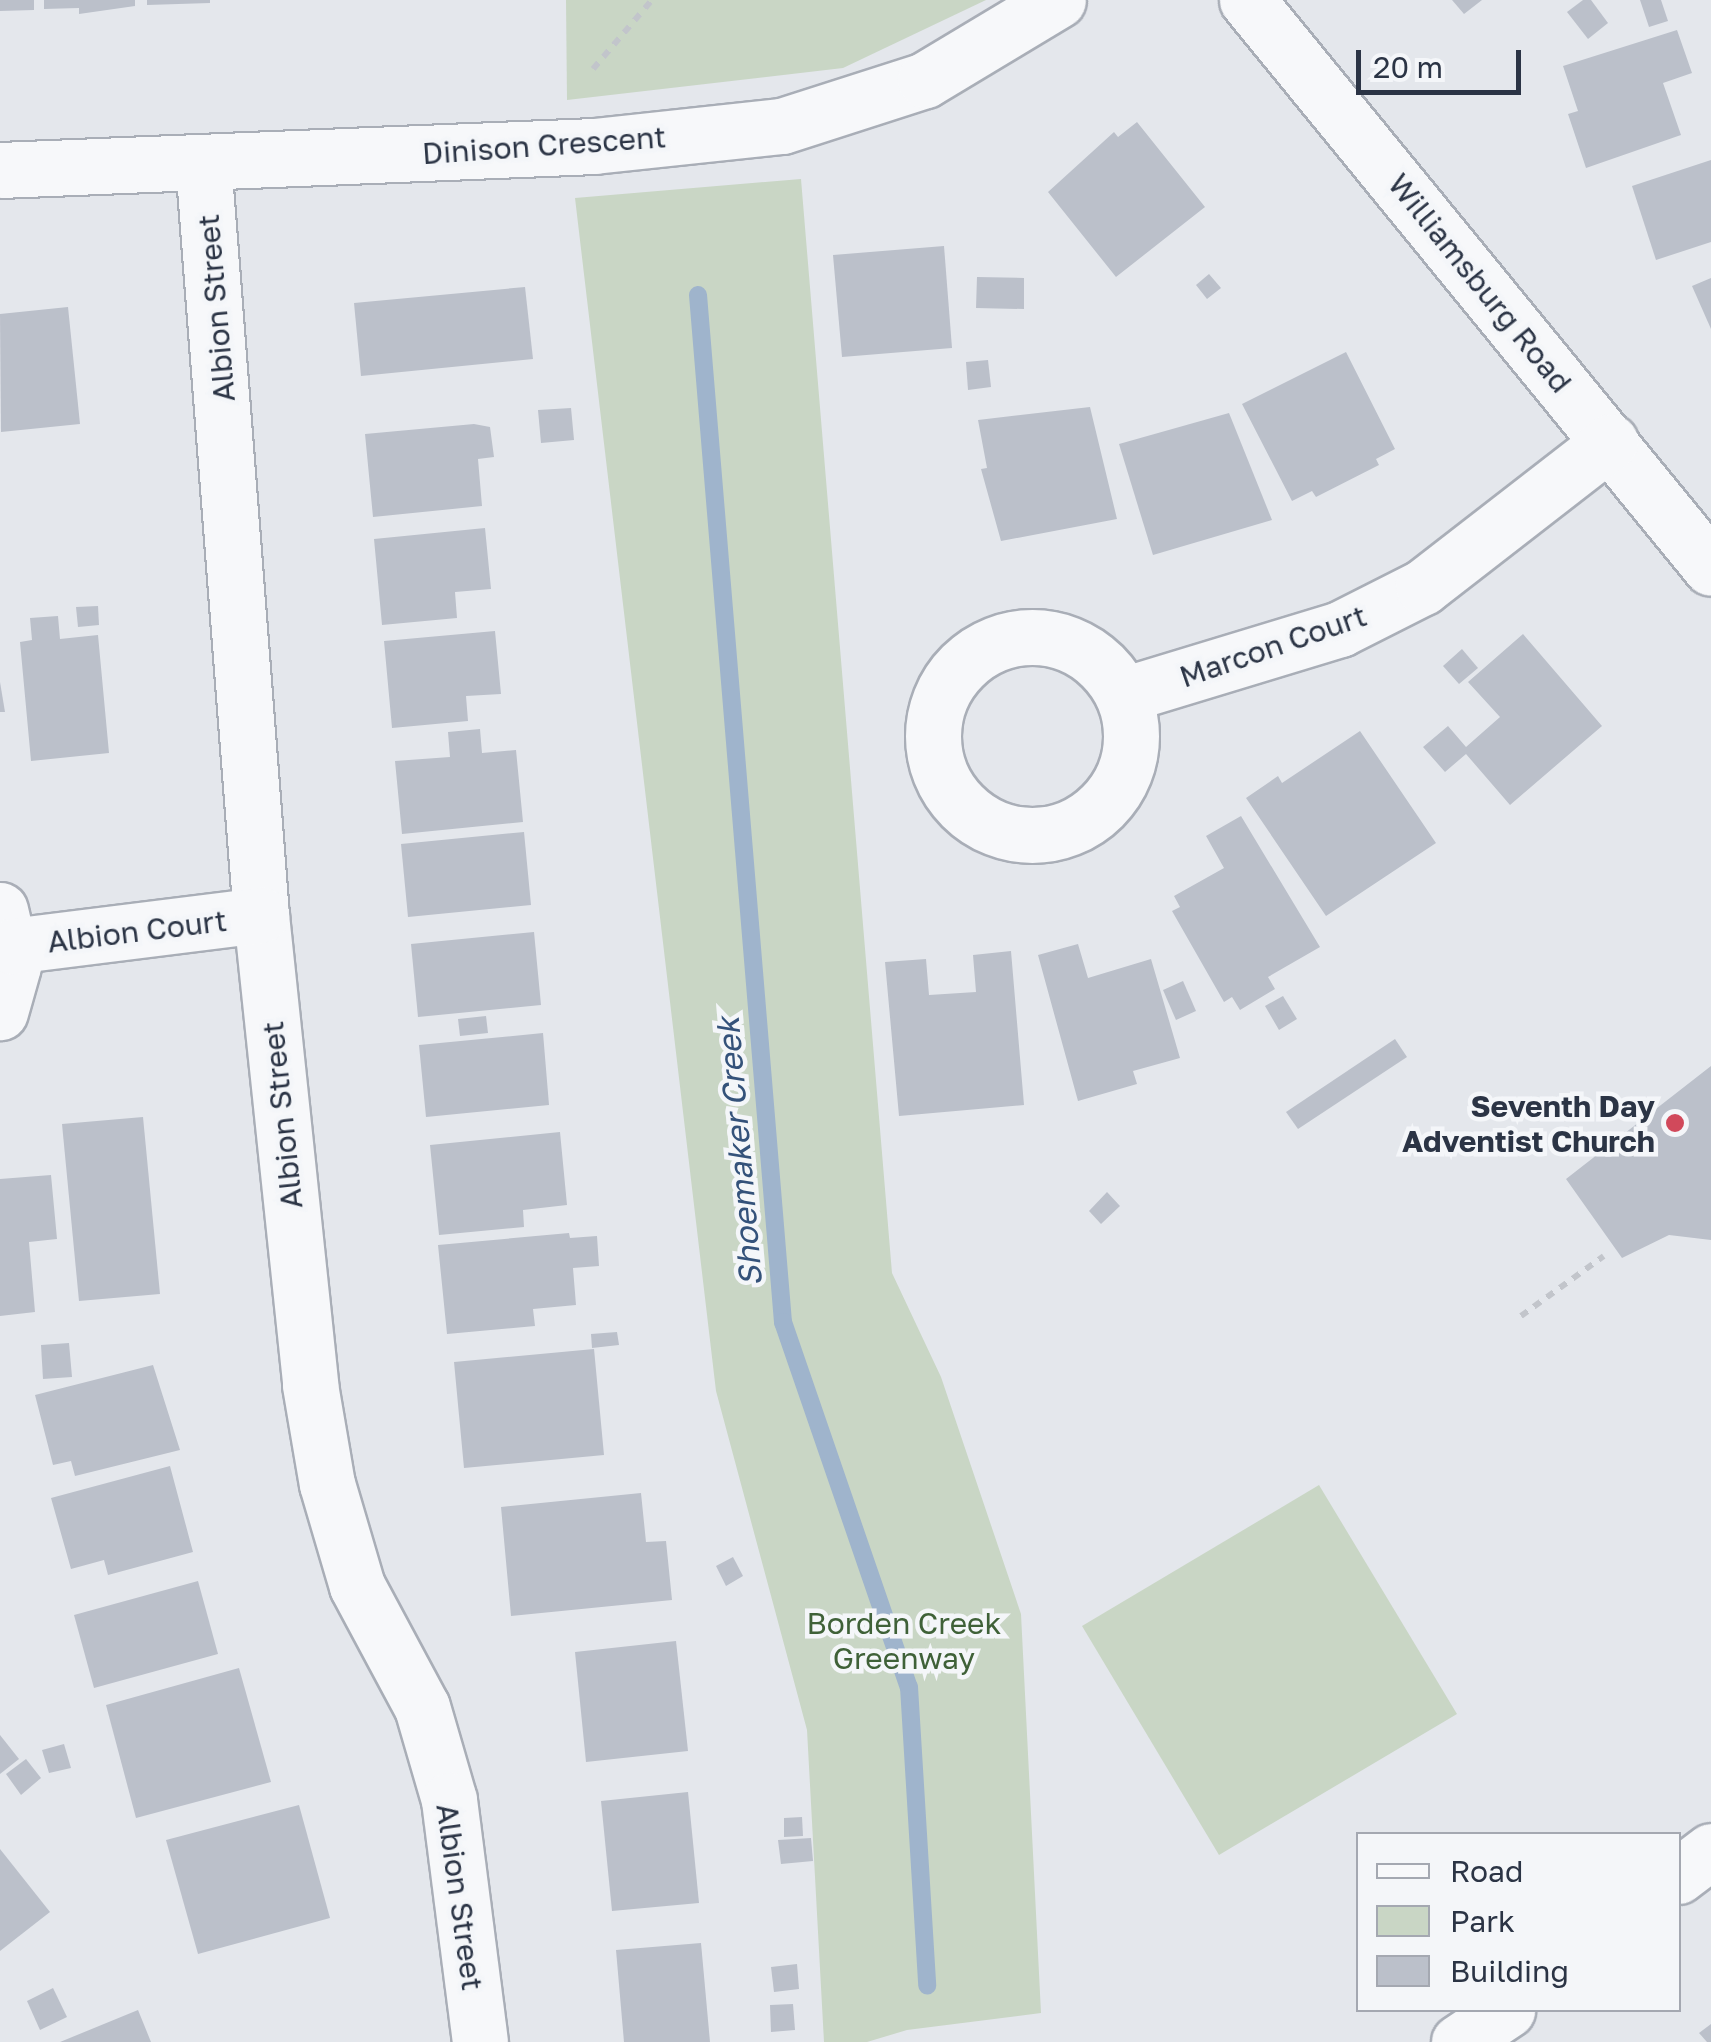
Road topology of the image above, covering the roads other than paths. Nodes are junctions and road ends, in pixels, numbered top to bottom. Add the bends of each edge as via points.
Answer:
1 (1058, 0) edge
2 (1246, 0) edge
3 (203, 162) junction
4 (0, 170) edge
5 (1610, 442) junction
6 (1711, 568) edge
7 (1123, 694) dead end
8 (261, 914) junction
9 (6, 928) edge
10 (0, 1012) edge
11 (1711, 1851) edge
12 (1681, 1874) edge
13 (1504, 2012) edge
14 (480, 2042) edge
15 (1459, 2042) edge

1 - 3 street, Dinison Crescent via 925,80 782,126 594,146
2 - 5 street, Williamsburg Road
3 - 4 street, Dinison Crescent
3 - 8 street, Albion Street
5 - 6 street, Williamsburg Road
5 - 7 street, Marcon Court via 1423,587 1340,630
8 - 9 street, Albion Court
8 - 14 street, Albion Street via 310,1385 327,1484 358,1586 422,1708 449,1800
9 - 10 street, Albion Court
11 - 12 street
13 - 15 street

